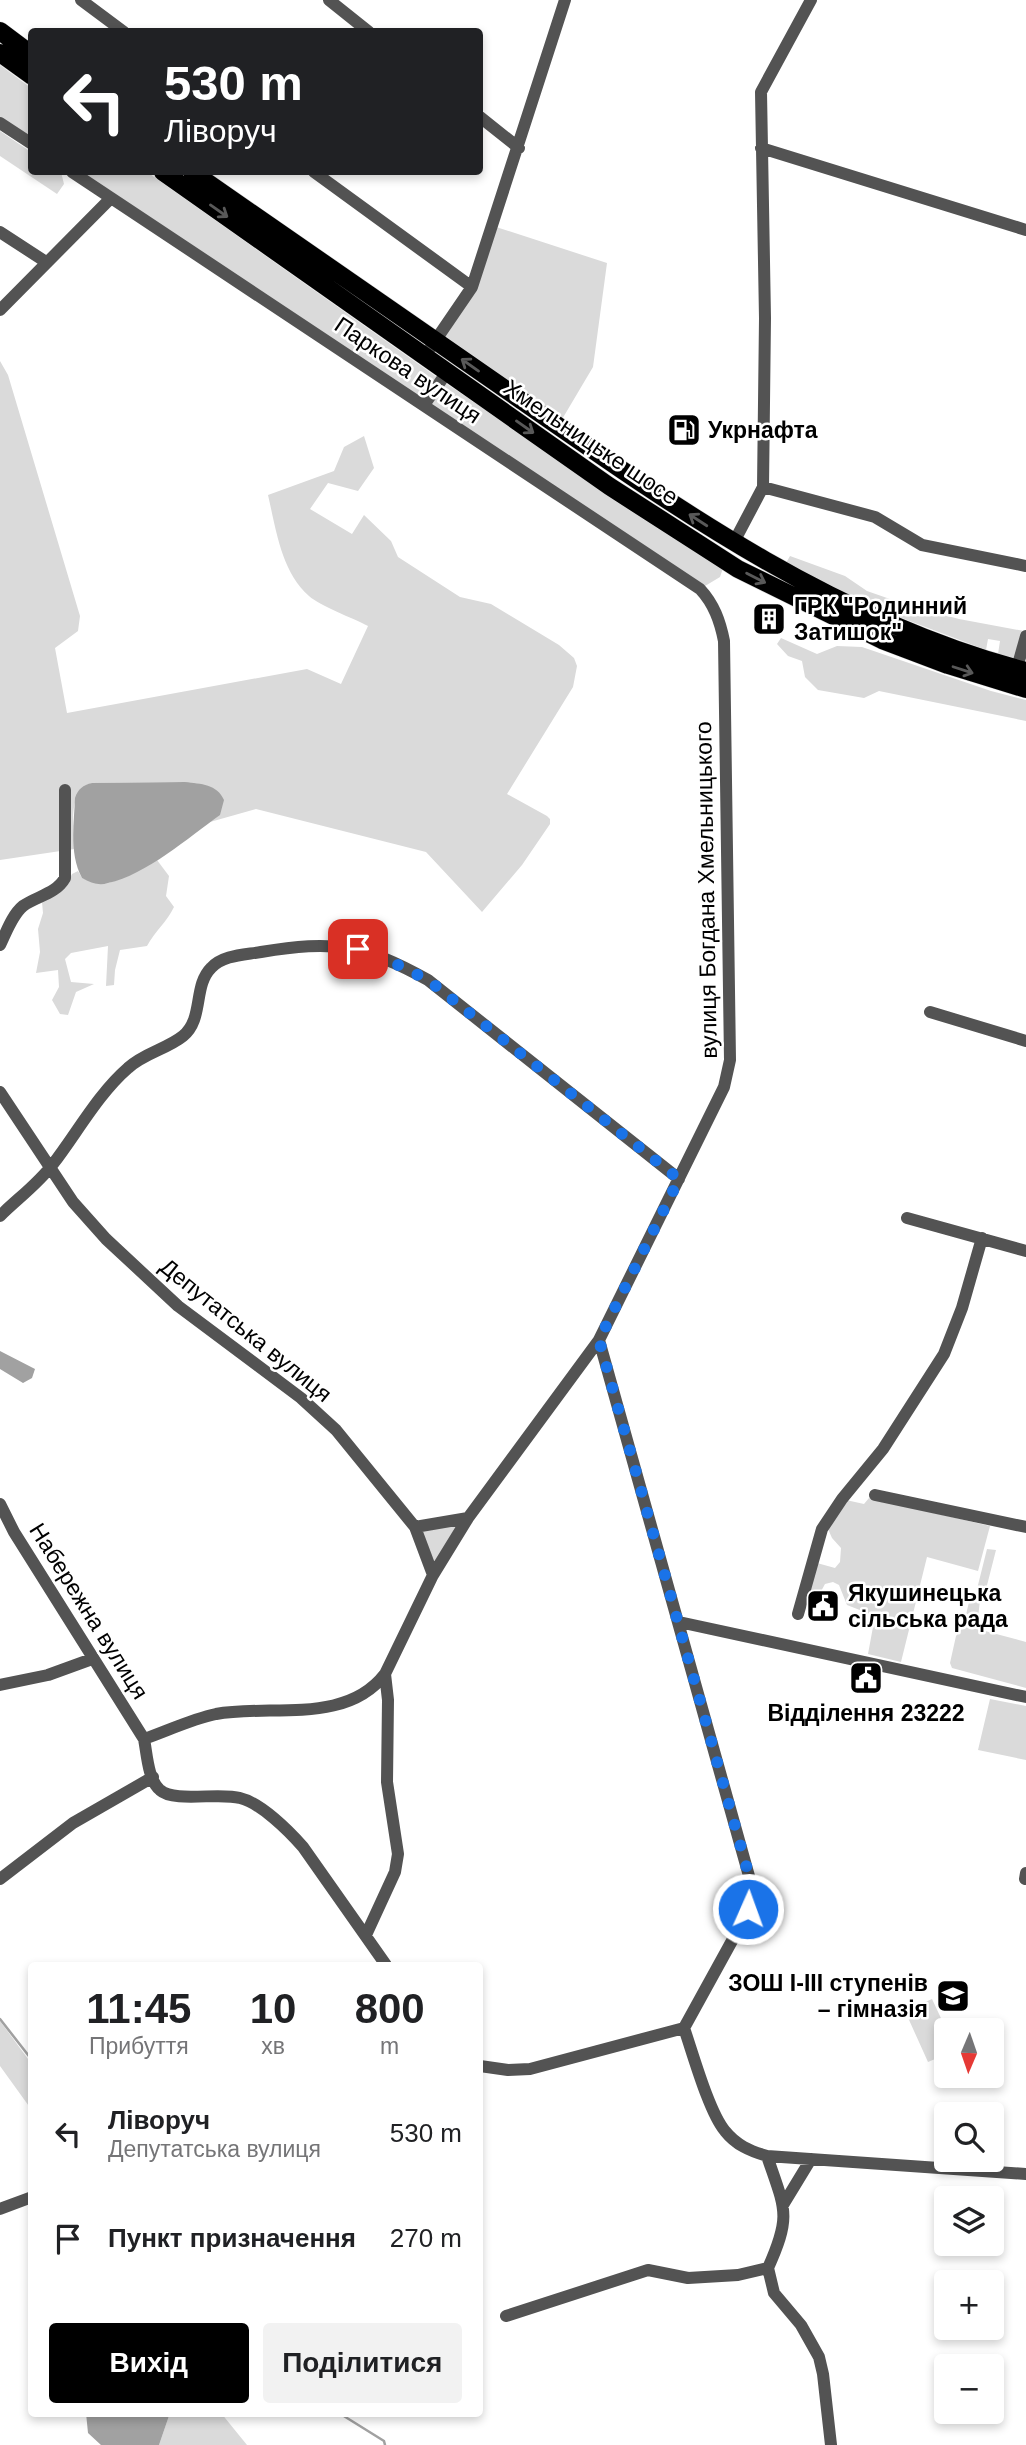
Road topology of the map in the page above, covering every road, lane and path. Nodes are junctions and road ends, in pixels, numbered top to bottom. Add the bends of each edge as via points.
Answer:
1 (81, 0) edge
2 (328, 0) edge
3 (565, 0) edge
4 (811, 0) edge
5 (119, 28) edge
6 (364, 28) edge
7 (0, 31) edge
8 (28, 52) edge
9 (0, 53) edge
10 (28, 73) edge
11 (483, 119) edge
12 (0, 123) edge
13 (28, 141) edge
14 (519, 148) junction
15 (761, 148) junction
16 (76, 175) edge
17 (167, 175) edge
18 (196, 175) edge
19 (318, 175) edge
20 (111, 198) junction
21 (1026, 230) edge
22 (0, 232) edge
23 (46, 262) junction
24 (472, 288) junction
25 (0, 310) edge
26 (435, 341) junction
27 (424, 356) junction
28 (447, 372) junction
29 (424, 405) junction
30 (763, 487) junction
31 (734, 542) junction
32 (724, 560) junction
33 (1026, 566) edge
34 (714, 609) joint
35 (1026, 636) edge
36 (1022, 669) edge
37 (1026, 689) edge
38 (65, 790) dead end
39 (0, 945) edge
40 (930, 1012) dead end
41 (1026, 1041) edge
42 (0, 1092) edge
43 (51, 1167) junction
44 (679, 1179) junction
45 (0, 1216) edge
46 (907, 1218) dead end
47 (982, 1238) junction
48 (1026, 1251) edge
49 (599, 1340) junction
50 (874, 1495) dead end
51 (0, 1504) edge
52 (468, 1518) junction
53 (415, 1527) junction
54 (1026, 1527) edge
55 (433, 1575) junction
56 (797, 1614) dead end
57 (680, 1622) junction
58 (92, 1659) junction
59 (385, 1674) junction
60 (0, 1685) edge
61 (1026, 1697) edge
62 (144, 1740) junction
63 (153, 1777) junction
64 (0, 1879) edge
65 (366, 1935) junction
66 (384, 1962) edge
67 (684, 2028) junction
68 (483, 2066) edge
69 (767, 2156) junction
70 (811, 2159) junction
71 (1026, 2174) edge
72 (28, 2198) edge
73 (783, 2205) junction
74 (0, 2209) edge
75 (768, 2268) junction
76 (506, 2316) dead end
77 (831, 2445) edge

1 - 5 street
2 - 6 street
3 - 14 street
4 - 15 street via 764,84
7 - 8 highway
9 - 10 highway
11 - 14 street
12 - 13 street
14 - 24 street
15 - 21 street
15 - 30 street
16 - 20 street, Паркова вулиця
17 -> 27 highway, Хмельницьке шосе
18 - 26 highway, Хмельницьке шосе
19 - 24 street
20 - 23 street
20 - 29 street, Паркова вулиця
22 - 23 street
23 - 25 street
24 - 26 street
26 - 27 street
31 -> 26 highway, Хмельницьке шосе
27 - 28 highway, Хмельницьке шосе
28 - 29 street
28 -> 32 highway, Хмельницьке шосе
29 - 34 street, Паркова вулиця via 700,589
30 - 31 street
30 - 33 street via 875,517 922,545
31 - 32 highway
31 - 36 highway, Хмельницьке шосе via 856,609
32 -> 37 highway, Хмельницьке шосе via 882,640
34 - 44 street, вулиця Богдана Хмельницького via 724,641 730,1060 724,1087
35 - 36 street
38 - 39 street via 65,878 54,890 23,906
40 - 41 street
42 - 43 street, Депутатська вулиця
43 - 44 street via 121,1074 189,1030 212,967 230,958 319,944 368,953 428,980
43 - 45 street
43 - 53 street, Депутатська вулиця via 73,1202 150,1282 336,1430
44 - 49 street, вулиця Богдана Хмельницького
46 - 47 street
47 - 48 street
47 - 56 street via 944,1354 891,1438 822,1529
49 - 52 street, вулиця Богдана Хмельницького
49 - 57 street
50 - 54 street
51 - 58 street, Набережна вулиця
52 - 53 street
52 - 55 street, вулиця Богдана Хмельницького
53 - 55 street, Депутатська вулиця
55 - 59 street, вулиця Богдана Хмельницького
57 - 61 street
57 - 67 street via 750,1887 744,1919
58 - 60 street
58 - 62 street, Набережна вулиця
59 - 62 street via 369,1691 320,1708 215,1714
59 - 65 street via 387,1782 398,1854
62 - 63 street, Набережна вулиця
63 - 64 street via 73,1823
63 - 65 street via 158,1788 169,1795 229,1796 251,1802 296,1839
65 - 66 street
67 - 68 street via 530,2069
67 - 69 street via 723,2130 741,2146
69 - 70 street
69 - 73 street
70 - 71 street
70 - 73 street
72 - 74 street
73 - 75 street via 782,2235
75 - 76 street via 688,2278 648,2270
75 - 77 street via 772,2290 801,2325 818,2357

